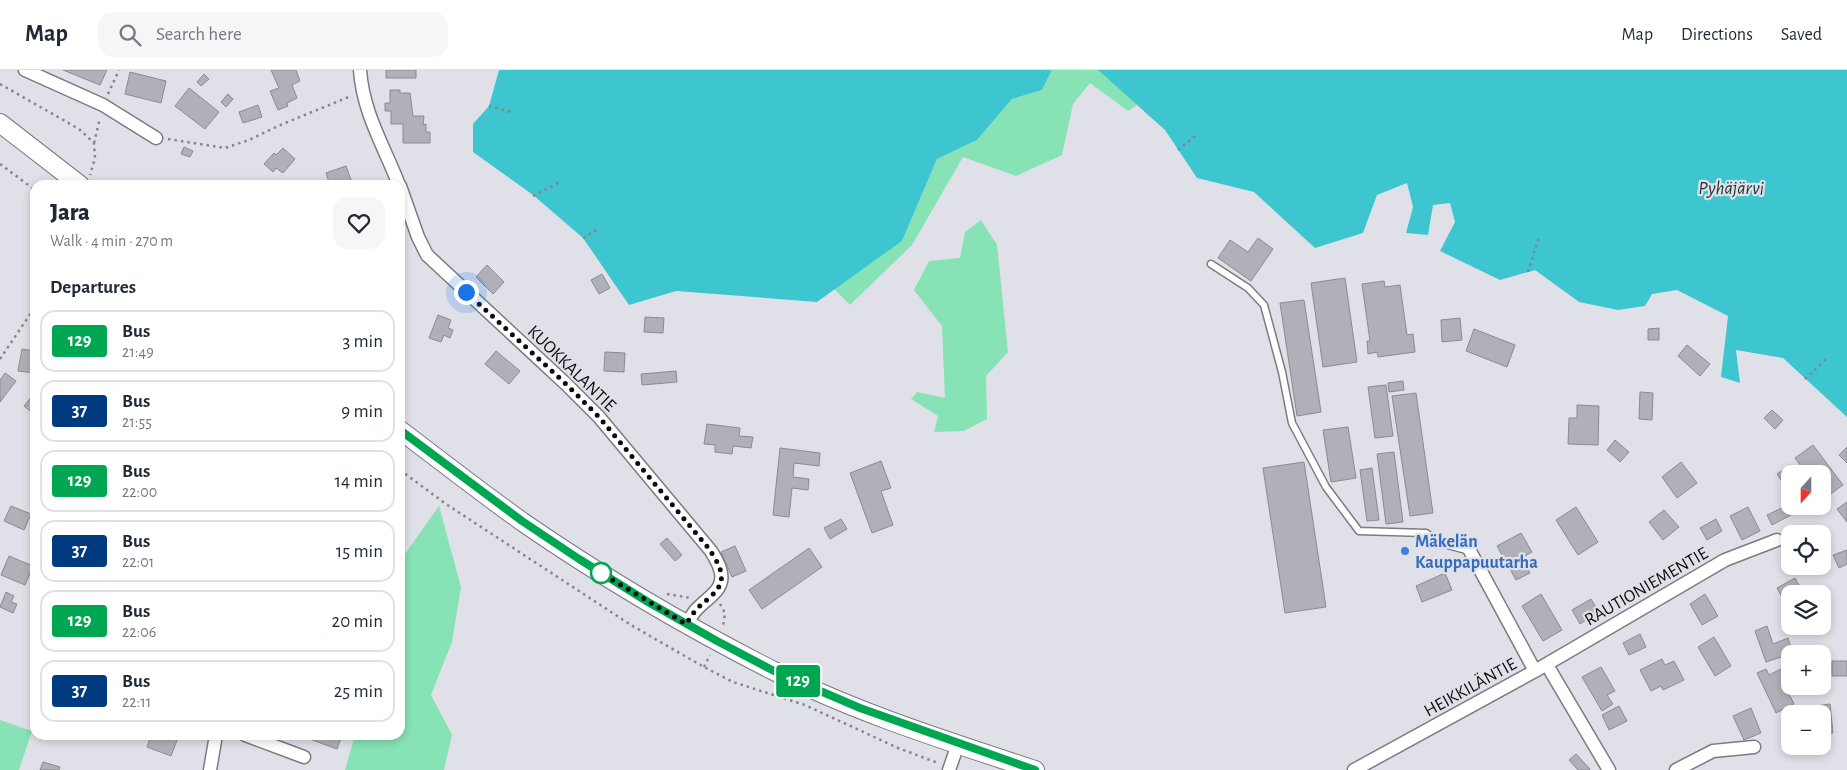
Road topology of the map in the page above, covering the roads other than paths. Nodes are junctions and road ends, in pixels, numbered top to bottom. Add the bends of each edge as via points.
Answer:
1 (25, 70) edge
2 (360, 70) edge
3 (0, 123) edge
4 (156, 138) road end
5 (85, 180) edge
6 (397, 180) edge
7 (405, 200) edge
8 (1212, 264) dead end
9 (405, 434) edge
10 (1777, 540) dead end
11 (1470, 551) joint
12 (686, 624) junction
13 (1541, 668) junction
14 (215, 740) edge
15 (258, 740) edge
16 (958, 744) junction
17 (1754, 747) dead end
18 (304, 758) dead end
19 (210, 770) edge
20 (949, 770) edge
21 (1035, 770) edge
22 (1354, 770) edge
23 (1609, 770) edge
24 (1676, 770) edge

1 - 4 street via 103,105
2 - 6 street, KUOKKALANTIE via 362,92 371,120
3 - 5 street
7 - 12 street, KUOKKALANTIE via 427,255 599,417 710,550 720,568 720,586
8 - 11 lane via 1248,288 1264,305 1292,423 1326,487 1359,531 1426,533 1440,543
9 - 12 street via 522,521
10 - 13 street, RAUTIONIEMENTIE via 1725,560
11 - 13 street, HEIKKILÄNTIE
12 - 16 street via 784,676
13 - 22 street, HEIKKILÄNTIE
13 - 23 street
14 - 19 street
15 - 18 street
16 - 20 street
16 - 21 street
17 - 24 street via 1713,751

